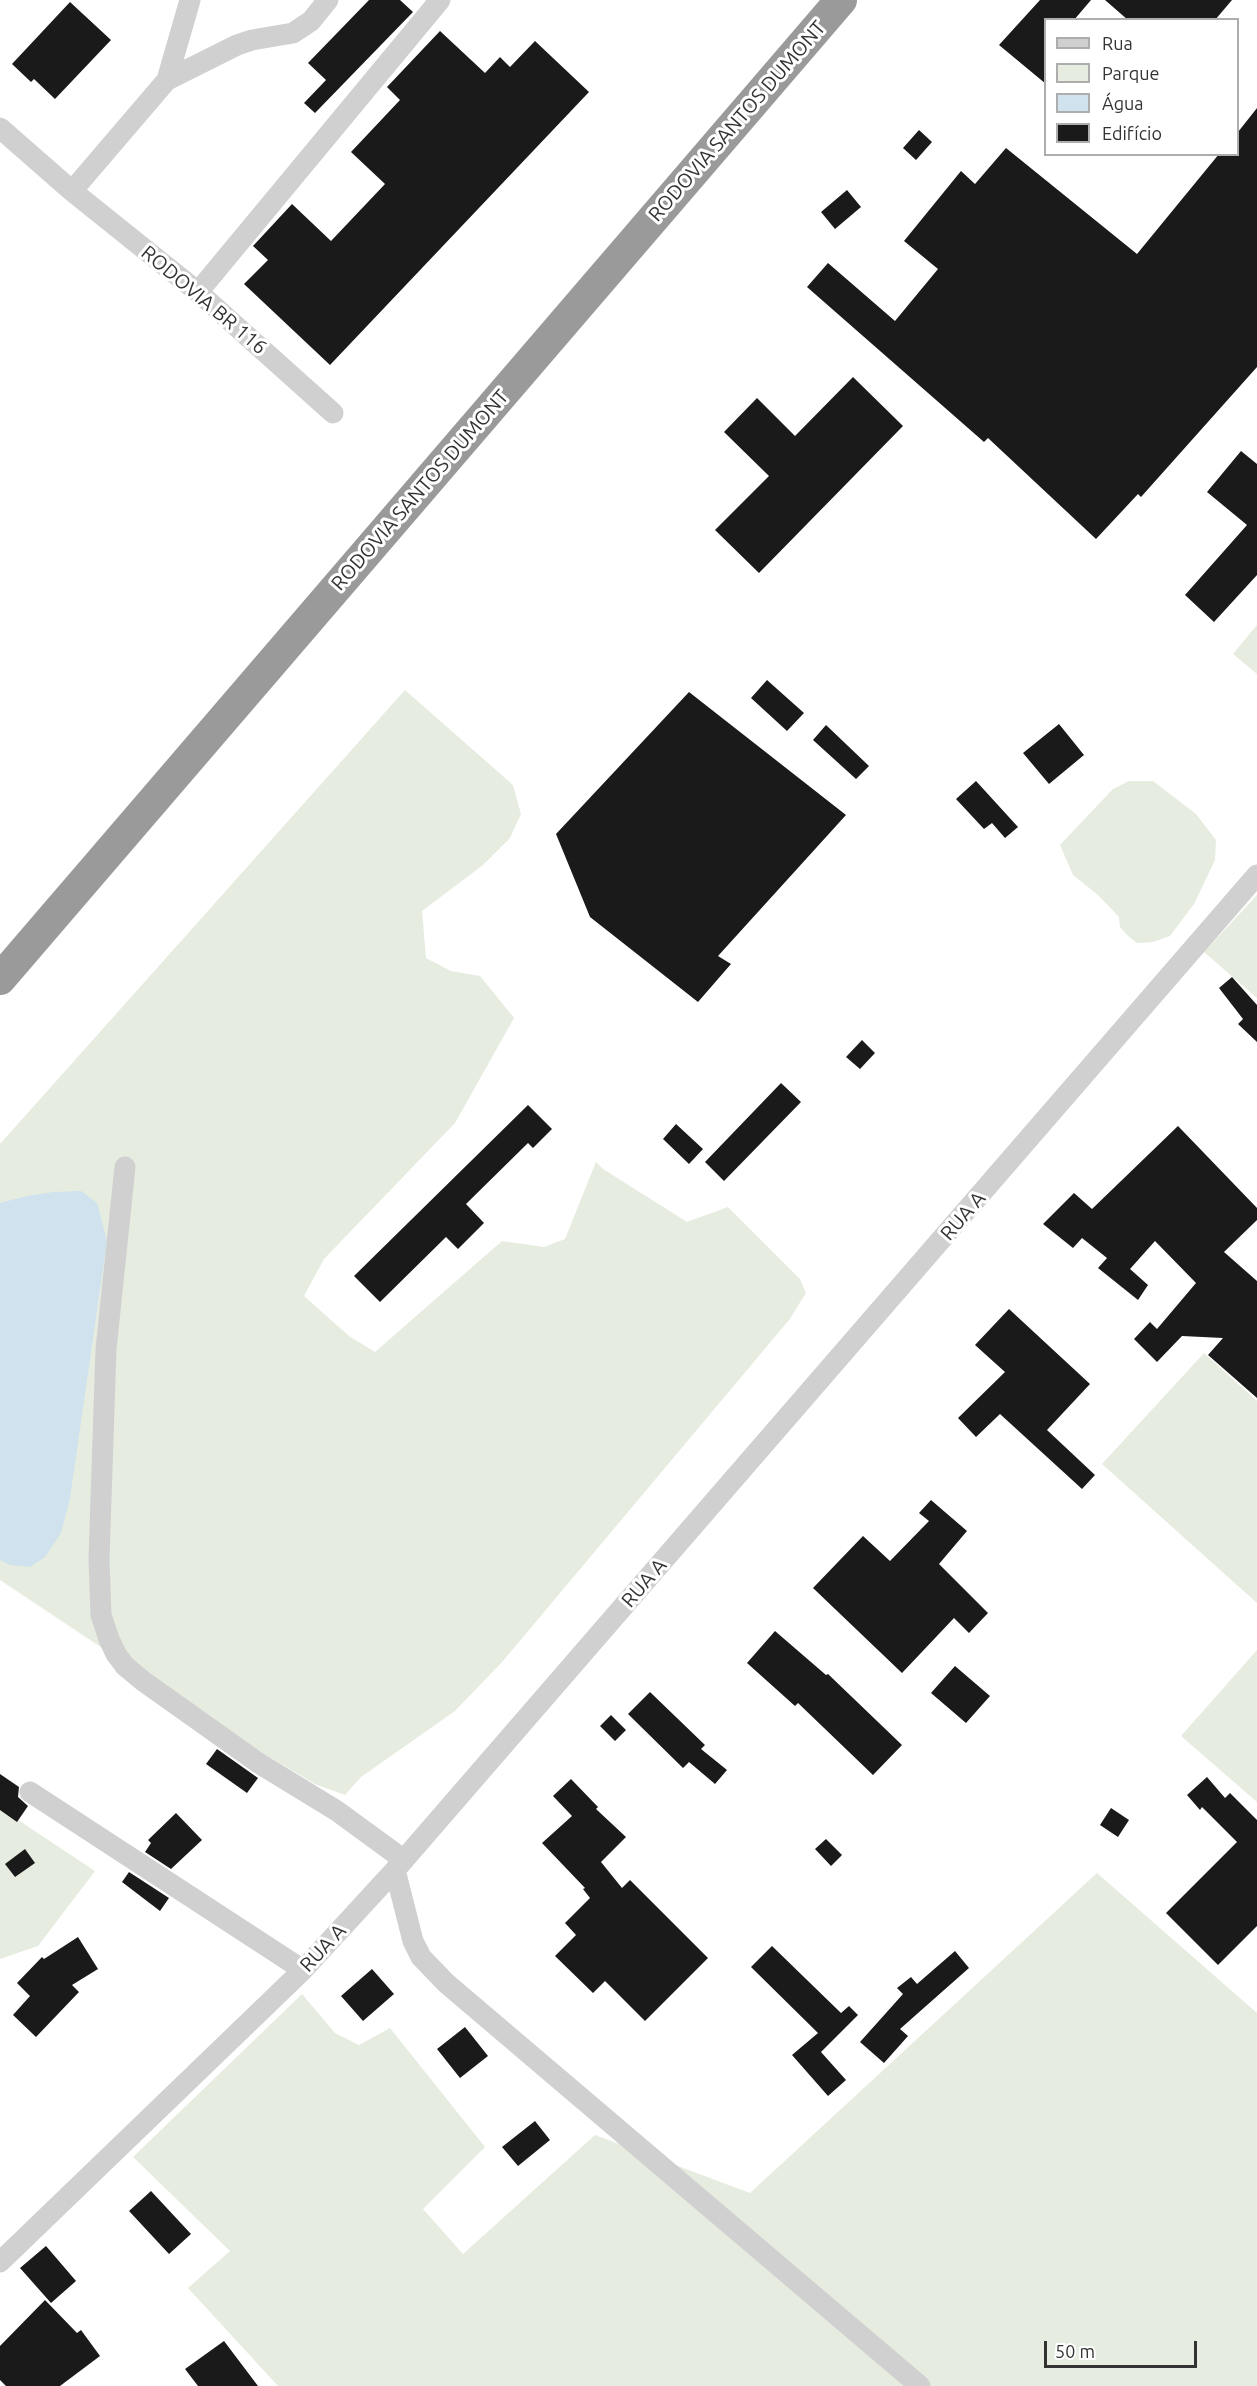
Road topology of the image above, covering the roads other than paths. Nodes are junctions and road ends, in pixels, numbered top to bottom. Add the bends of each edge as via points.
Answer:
1 (190, 0) edge
2 (328, 0) edge
3 (440, 0) edge
4 (841, 0) edge
5 (167, 80) junction
6 (0, 128) edge
7 (72, 191) junction
8 (198, 292) junction
9 (333, 413) dead end
10 (1257, 875) edge
11 (0, 979) edge
12 (125, 1167) dead end
13 (30, 1792) dead end
14 (400, 1865) junction
15 (303, 1970) junction
16 (0, 2262) edge
17 (920, 2386) edge

1 - 5 street
2 - 5 street via 311,21 293,33 237,45
3 - 8 street
4 - 11 highway, RODOVIA SANTOS DUMONT
5 - 7 street
6 - 7 street, RODOVIA BR 116
7 - 8 street, RODOVIA BR 116
8 - 9 street, RODOVIA BR 116
10 - 14 street, RUA A
12 - 14 street via 106,1349 99,1559 101,1615 109,1639 125,1666 143,1681 257,1762 337,1811
13 - 15 street
14 - 15 street, RUA A
14 - 17 street via 413,1941 421,1957 446,1983
15 - 16 street, RUA A

